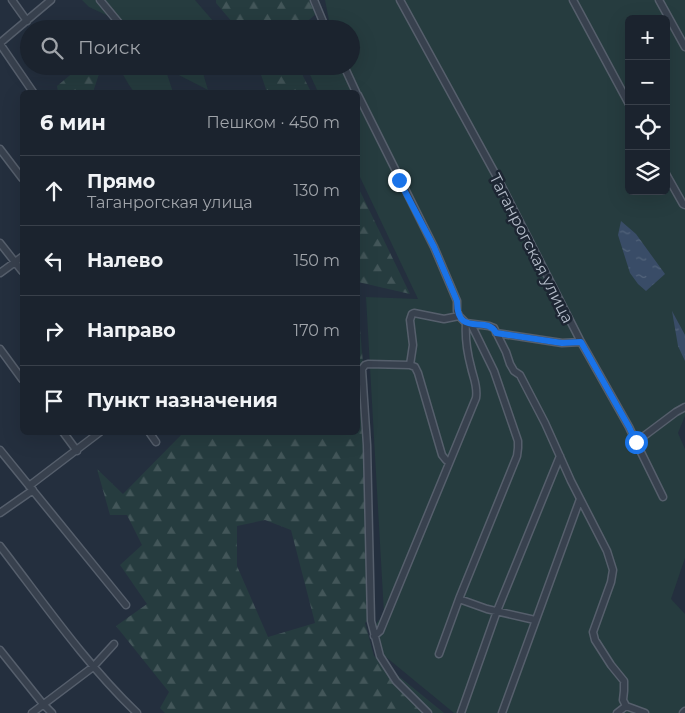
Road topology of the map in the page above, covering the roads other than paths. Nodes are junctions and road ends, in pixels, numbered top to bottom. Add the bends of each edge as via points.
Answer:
1 (12, 0) edge
2 (51, 0) edge
3 (100, 0) edge
4 (314, 0) edge
5 (400, 0) edge
6 (573, 0) edge
7 (659, 0) edge
8 (26, 20) edge
9 (28, 20) edge
10 (117, 20) edge
11 (322, 20) edge
12 (20, 27) edge
13 (0, 43) edge
14 (685, 48) edge
15 (20, 73) edge
16 (22, 75) edge
17 (348, 75) edge
18 (32, 90) edge
19 (355, 90) edge
20 (625, 97) edge
21 (360, 100) edge
22 (0, 149) edge
23 (20, 175) edge
24 (670, 181) edge
25 (685, 206) edge
26 (0, 243) edge
27 (20, 258) edge
28 (14, 262) junction
29 (20, 269) edge
30 (0, 273) edge
31 (459, 316) junction
32 (468, 324) junction
33 (496, 333) junction
34 (581, 342) junction
35 (0, 349) edge
36 (410, 365) junction
37 (20, 376) edge
38 (685, 407) edge
39 (65, 435) edge
40 (96, 435) edge
41 (151, 435) edge
42 (156, 442) dead end
43 (636, 442) junction
44 (0, 450) edge
45 (77, 451) junction
46 (560, 456) junction
47 (449, 462) junction
48 (31, 488) junction
49 (663, 497) dead end
50 (580, 499) junction
51 (0, 514) edge
52 (0, 546) edge
53 (459, 599) junction
54 (126, 606) dead end
55 (497, 611) junction
56 (535, 620) junction
57 (374, 636) junction
58 (114, 644) dead end
59 (0, 650) edge
60 (439, 654) dead end
61 (93, 667) junction
62 (43, 704) junction
63 (626, 706) junction
64 (32, 713) edge
65 (52, 713) edge
66 (137, 713) edge
67 (428, 713) edge
68 (461, 713) edge
69 (502, 713) edge
70 (617, 713) edge
71 (645, 713) edge

1 - 8 street
2 - 9 street
3 - 10 street
4 - 11 street
5 - 34 street, Таганрогская улица
6 - 20 street
7 - 14 street
12 - 13 street
13 - 15 street
16 - 18 street
17 - 19 street
21 - 31 street via 434,247 457,301
22 - 23 street
24 - 25 street
26 - 28 street
27 - 28 street
28 - 29 street
28 - 30 street
31 - 32 street
31 - 36 street via 444,319 412,314
32 - 33 street via 489,326
32 - 47 street via 466,338 477,392
32 - 53 street via 494,371 518,448
33 - 34 street via 562,343
33 - 46 street
34 - 43 street, Таганрогская улица
35 - 37 street
36 - 47 street via 418,373 442,455
36 - 57 street via 368,364 362,370
38 - 43 street
39 - 45 street
40 - 45 street
41 - 42 street
43 - 49 street, Таганрогская улица
44 - 48 street
45 - 48 street
46 - 50 street
46 - 55 street
47 - 57 street via 380,631
48 - 51 street
48 - 54 street
50 - 56 street
50 - 63 street via 613,570 593,632 595,640 624,681 623,700
52 - 61 street
53 - 55 street
53 - 60 street
55 - 56 street
55 - 68 street
56 - 69 street
57 - 67 street via 380,656 396,682
58 - 61 street
59 - 62 street
61 - 62 street
61 - 66 street
62 - 64 street
62 - 65 street
63 - 70 street
63 - 71 street

